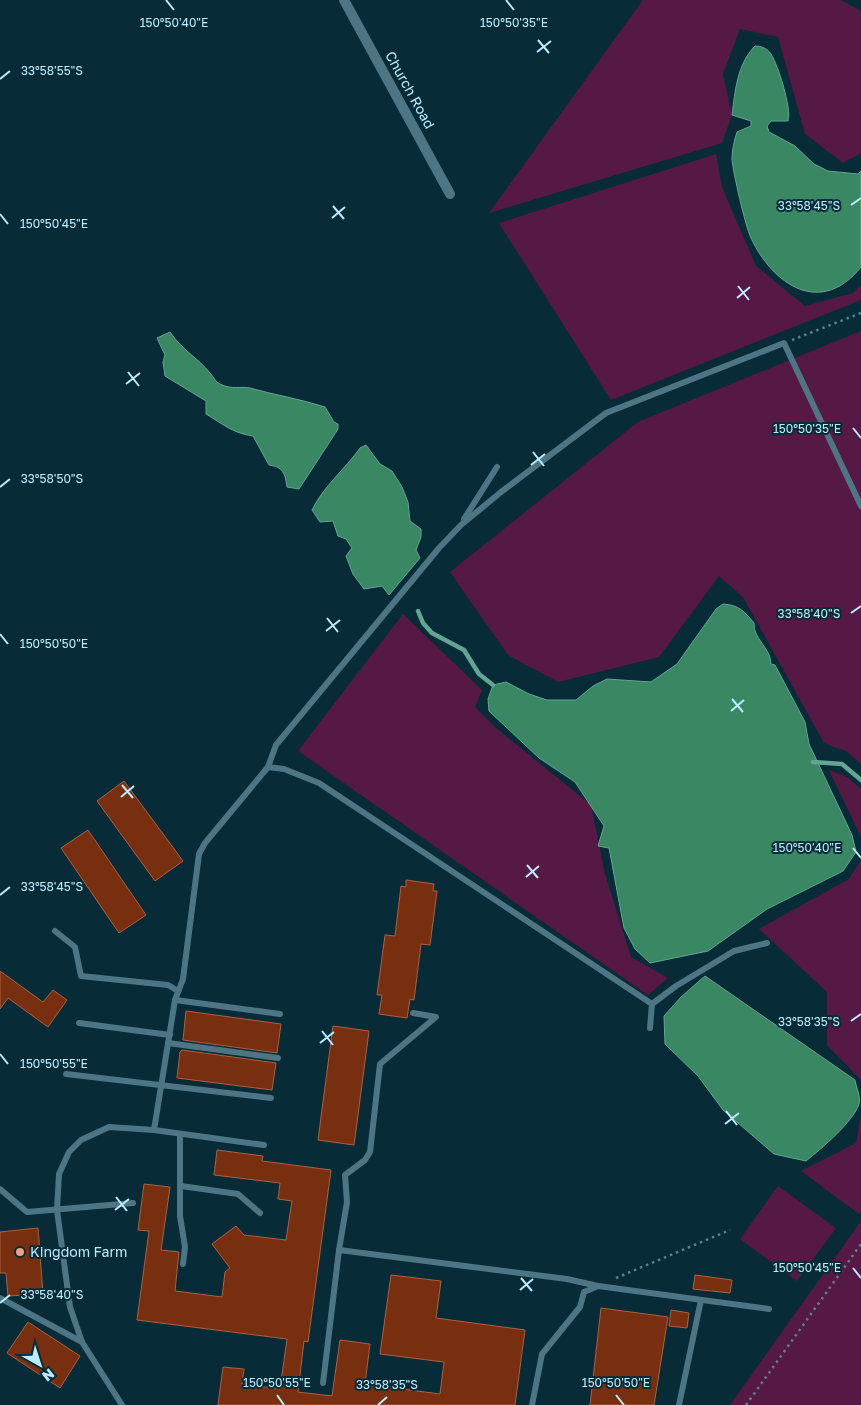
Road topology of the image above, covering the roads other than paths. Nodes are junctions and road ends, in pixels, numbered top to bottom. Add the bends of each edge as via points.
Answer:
1 (344, 0) edge
2 (450, 194) dead end
3 (498, 467) dead end
4 (861, 506) edge
5 (461, 525) junction
6 (268, 767) junction
7 (55, 931) dead end
8 (766, 943) dead end
9 (178, 991) junction
10 (176, 1000) junction
11 (652, 1004) junction
12 (414, 1013) dead end
13 (280, 1014) dead end
14 (79, 1023) dead end
15 (650, 1028) dead end
16 (170, 1035) junction
17 (168, 1043) junction
18 (278, 1058) dead end
19 (66, 1074) dead end
20 (161, 1085) junction
21 (271, 1098) dead end
22 (154, 1130) junction
23 (180, 1135) junction
24 (264, 1145) dead end
25 (182, 1186) junction
26 (0, 1189) edge
27 (134, 1203) dead end
28 (57, 1210) junction
29 (260, 1213) dead end
30 (339, 1250) junction
31 (183, 1264) dead end
32 (598, 1286) junction
33 (0, 1298) edge
34 (701, 1300) junction
35 (770, 1309) dead end
36 (82, 1342) junction
37 (323, 1383) dead end
38 (119, 1404) edge
39 (532, 1405) edge
40 (679, 1405) edge

1 - 2 street, Church Road
3 - 5 lane
4 - 5 lane via 784,343 606,412
5 - 6 lane via 276,745
6 - 9 lane via 199,854 183,979
6 - 11 lane via 284,769 319,783
7 - 9 lane via 75,947 81,976 168,985
8 - 11 lane via 734,951
9 - 10 lane
10 - 13 lane
10 - 16 lane
11 - 15 lane
12 - 30 lane via 436,1017 380,1064 370,1152 365,1160 345,1175 346,1202
14 - 16 lane
16 - 17 lane
17 - 18 lane
17 - 20 lane
19 - 20 lane
20 - 21 lane
20 - 22 lane
22 - 23 lane
22 - 28 lane via 109,1127 81,1140 69,1152 59,1174
23 - 24 lane
23 - 25 lane
25 - 29 lane via 238,1194
25 - 31 lane via 180,1216 186,1247
26 - 28 lane via 27,1212
27 - 28 lane
28 - 36 lane via 70,1307
30 - 32 lane via 567,1279
30 - 37 lane
32 - 34 lane
32 - 39 lane via 584,1292 580,1307 542,1354
33 - 36 lane
34 - 35 lane
34 - 40 lane
36 - 38 lane

